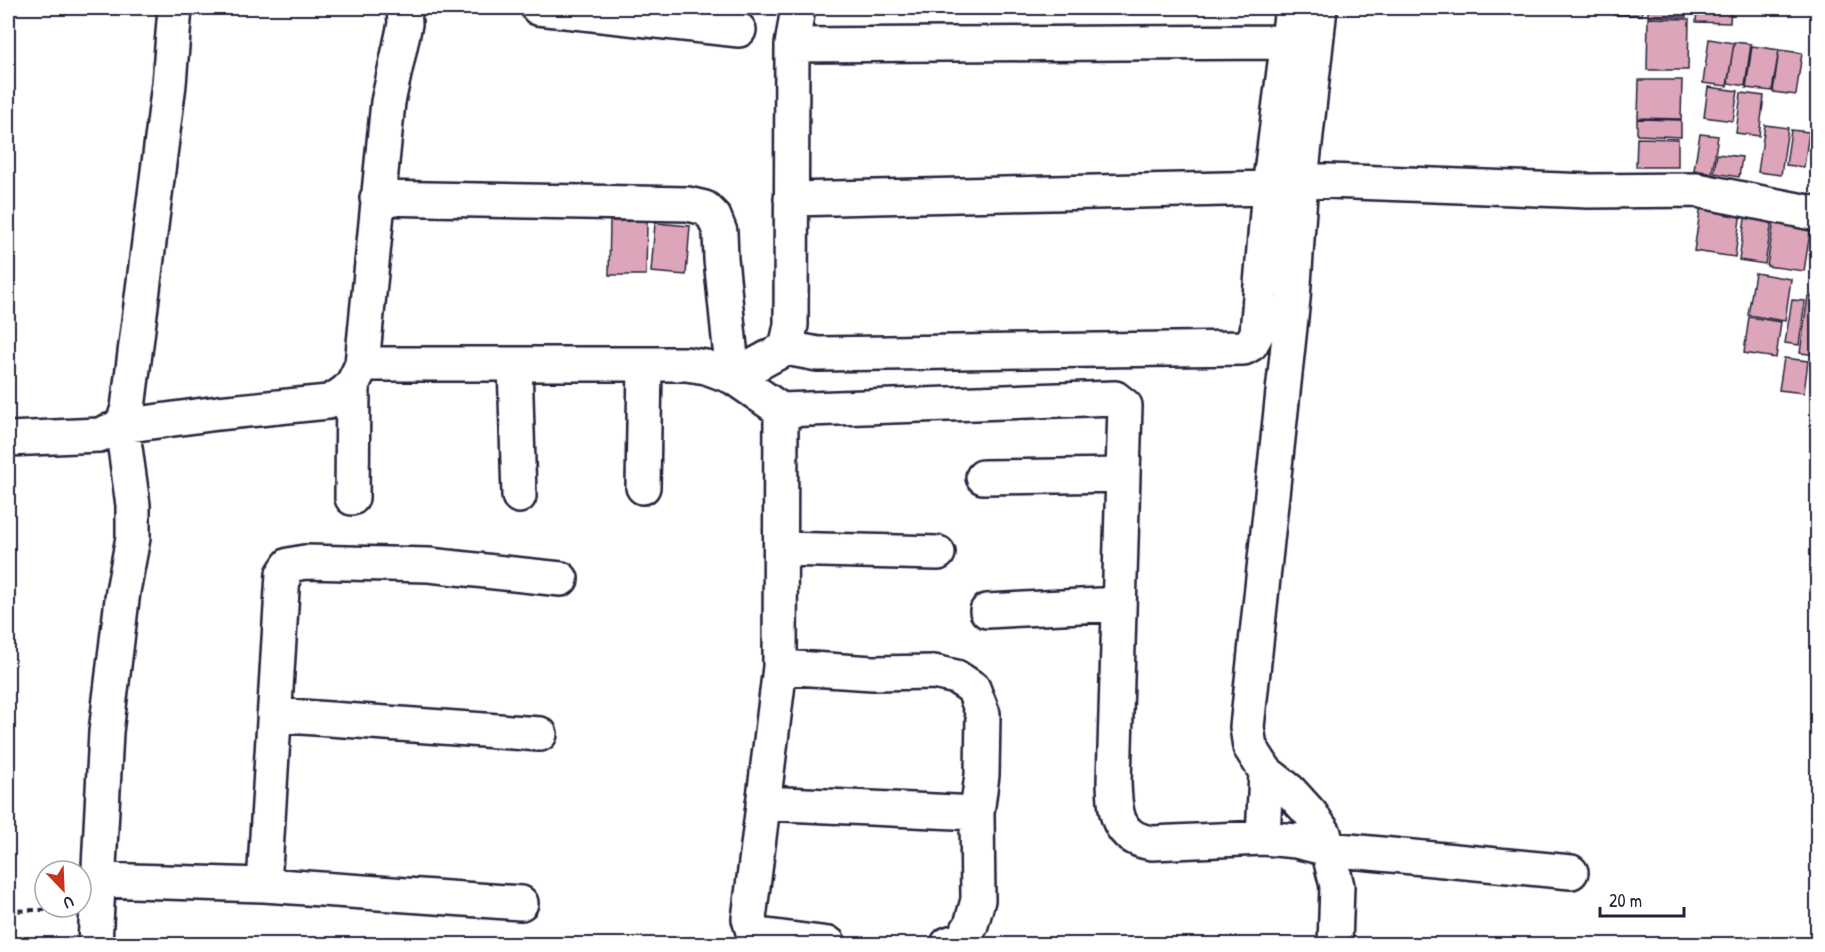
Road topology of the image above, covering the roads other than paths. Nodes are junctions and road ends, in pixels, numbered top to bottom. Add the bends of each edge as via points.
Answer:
1 (176, 8) edge
2 (404, 8) edge
3 (538, 8) edge
4 (798, 8) edge
5 (1292, 8) edge
6 (1320, 8) edge
7 (739, 30) dead end
8 (1287, 42) junction
9 (792, 45) junction
10 (1301, 180) junction
11 (1269, 188) junction
12 (377, 198) junction
13 (791, 198) junction
14 (1818, 214) edge
15 (786, 348) junction
16 (515, 364) junction
17 (645, 364) junction
18 (358, 374) junction
19 (733, 377) junction
20 (781, 410) junction
21 (122, 426) junction
22 (8, 439) edge
23 (1123, 475) junction
24 (982, 477) dead end
25 (643, 487) dead end
26 (519, 496) dead end
27 (352, 498) dead end
28 (782, 549) junction
29 (938, 553) dead end
30 (561, 579) dead end
31 (1119, 604) junction
32 (987, 611) dead end
33 (780, 667) junction
34 (274, 715) junction
35 (540, 734) dead end
36 (1266, 772) junction
37 (763, 803) junction
38 (977, 813) junction
39 (1263, 838) junction
40 (1328, 849) junction
41 (1571, 872) dead end
42 (264, 885) junction
43 (98, 894) junction
44 (521, 903) dead end
45 (95, 945) edge
46 (829, 945) edge
47 (948, 945) edge
48 (1335, 945) edge

1 - 21 street via 131,385
2 - 12 street via 405,24 388,102
3 - 7 street
4 - 9 street
5 - 8 street
6 - 10 street
8 - 9 street
8 - 11 street
9 - 13 street
10 - 14 street via 1589,191 1697,190
10 - 36 street via 1293,299 1247,727 1250,747
11 - 13 street
11 - 15 street via 1257,333 1244,348 818,354
12 - 18 street
12 - 19 street via 688,204 705,208 720,232
13 - 15 street via 791,325
15 - 19 street
16 - 17 street
16 - 18 street
16 - 26 street
17 - 19 street via 686,364
17 - 25 street
18 - 21 street via 342,395 328,402
18 - 27 street
19 - 20 street
20 - 23 street via 1115,398 1125,406
20 - 28 street
21 - 22 street via 99,435
21 - 43 street via 133,505 133,538 106,732
23 - 24 street
23 - 31 street
28 - 29 street
28 - 33 street
30 - 34 street via 429,565 289,565 283,574
31 - 32 street
31 - 39 street via 1114,782 1115,809 1123,829 1138,841 1152,843
33 - 37 street
33 - 38 street via 934,672 956,677 973,688 983,714
34 - 35 street
34 - 42 street
36 - 39 street
36 - 40 street via 1310,813 1324,833
37 - 38 street
37 - 46 street via 749,919 753,932
38 - 47 street via 978,900 971,925 962,939
39 - 40 street
40 - 41 street
40 - 48 street via 1337,886
42 - 43 street
42 - 44 street
43 - 45 street

